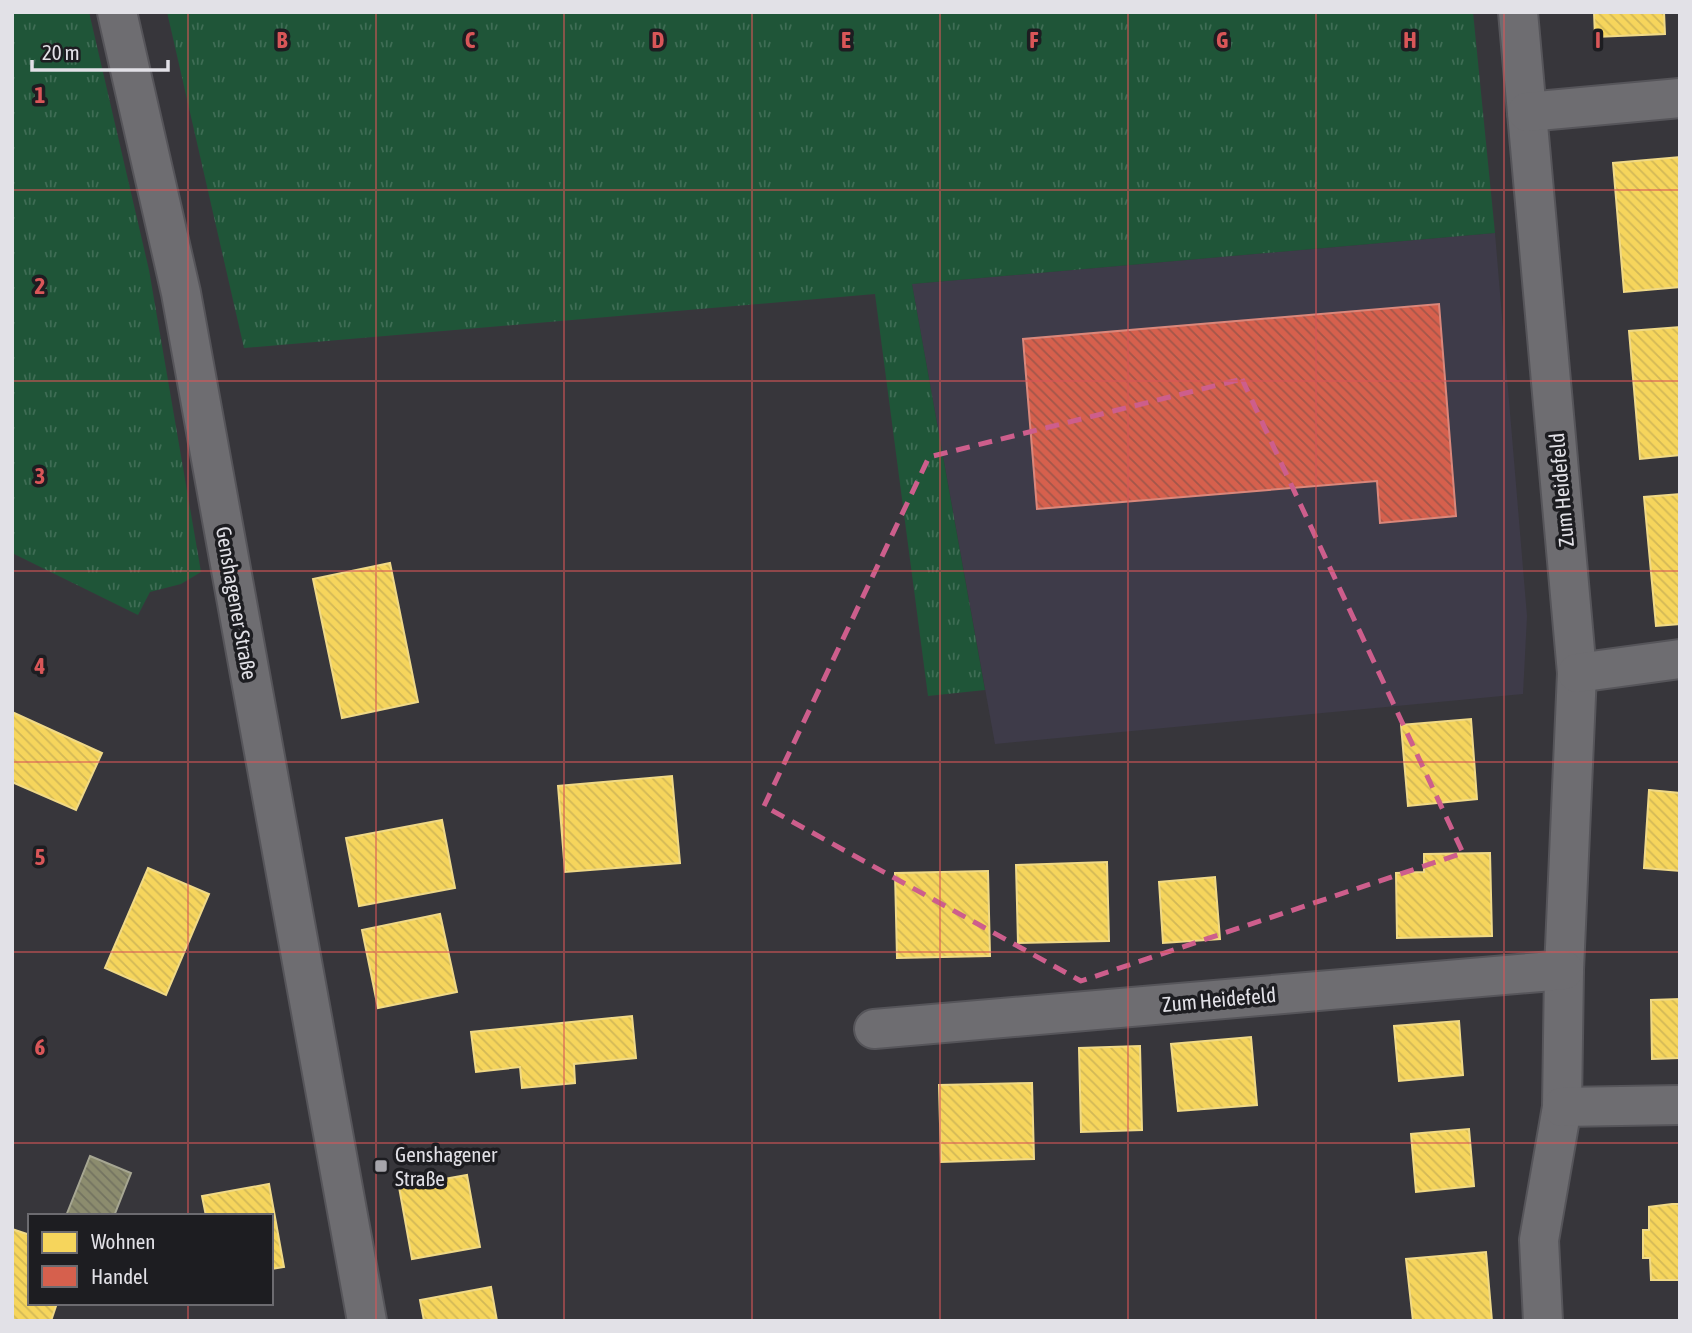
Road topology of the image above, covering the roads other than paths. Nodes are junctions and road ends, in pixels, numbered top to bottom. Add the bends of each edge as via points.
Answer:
1 (117, 12) edge
2 (1518, 12) edge
3 (1680, 97) edge
4 (1527, 112) junction
5 (1680, 659) edge
6 (1577, 674) junction
7 (1564, 970) junction
8 (874, 1029) dead end
9 (1680, 1105) edge
10 (1562, 1107) junction
11 (367, 1321) edge
12 (1543, 1321) edge

1 - 11 street, Genshagener Straße via 181,293
2 - 4 street, Zum Heidefeld
3 - 4 street
4 - 6 street, Zum Heidefeld
5 - 6 street
6 - 7 street, Zum Heidefeld
7 - 8 street, Zum Heidefeld
7 - 10 street, Zum Heidefeld
9 - 10 street
10 - 12 street, Zum Heidefeld via 1539,1240

